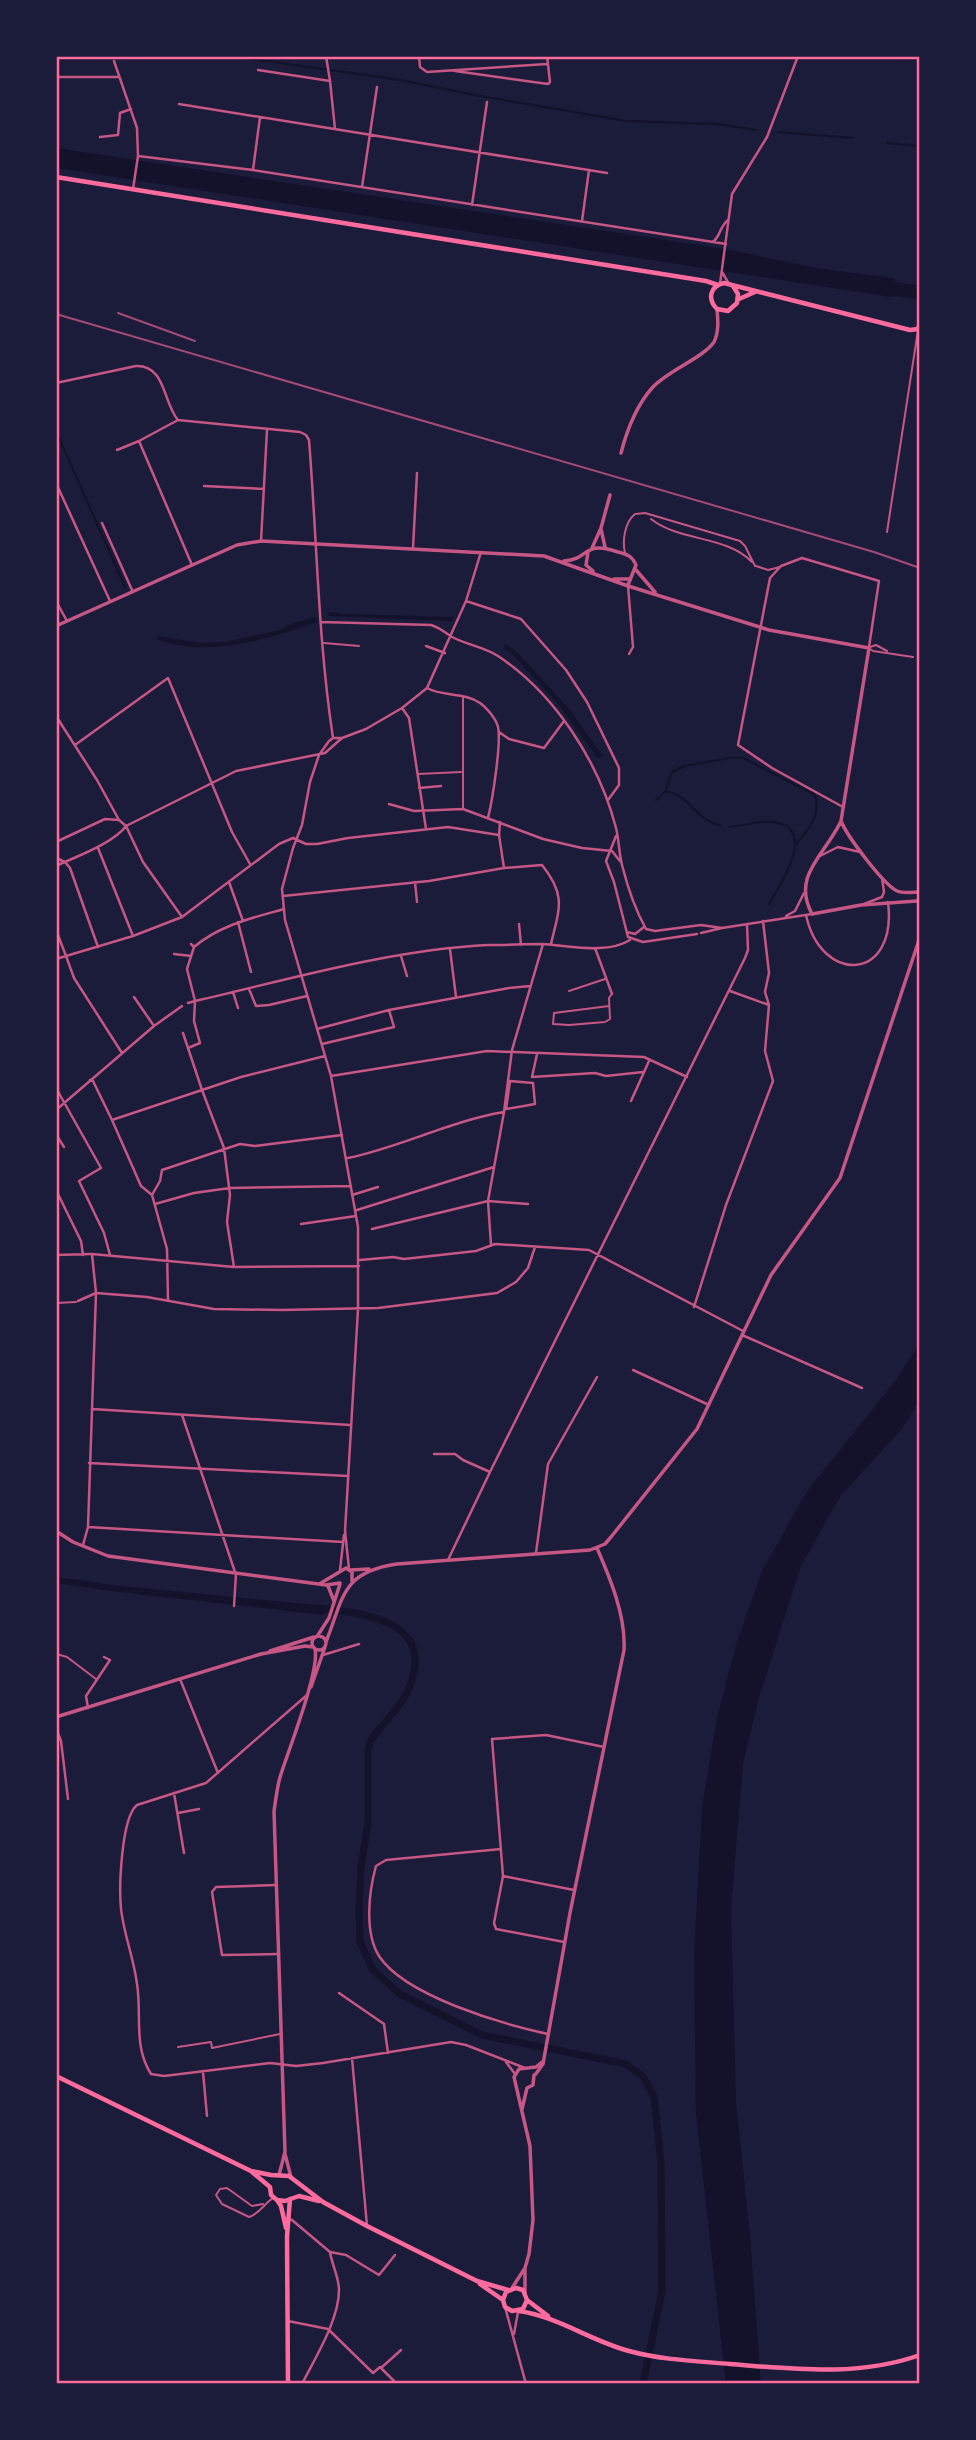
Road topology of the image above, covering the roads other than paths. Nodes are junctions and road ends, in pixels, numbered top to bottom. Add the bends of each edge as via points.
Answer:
1 (327, 56) edge
2 (419, 56) edge
3 (547, 56) edge
4 (797, 56) edge
5 (114, 61) dead end
6 (547, 64) junction
7 (483, 66) junction
8 (258, 70) dead end
9 (451, 70) junction
10 (482, 75) junction
11 (57, 77) edge
12 (119, 77) junction
13 (330, 81) junction
14 (377, 87) dead end
15 (487, 102) dead end
16 (179, 104) dead end
17 (131, 109) junction
18 (260, 117) junction
19 (335, 129) junction
20 (370, 135) junction
21 (100, 137) dead end
22 (480, 152) junction
23 (137, 158) junction
24 (253, 170) junction
25 (589, 170) junction
26 (607, 173) dead end
27 (56, 177) edge
28 (362, 187) junction
29 (133, 189) junction
30 (472, 205) junction
31 (729, 219) junction
32 (582, 221) junction
33 (713, 242) junction
34 (726, 244) junction
35 (722, 272) junction
36 (706, 281) junction
37 (719, 284) junction
38 (731, 285) junction
39 (713, 289) junction
40 (755, 291) junction
41 (739, 299) junction
42 (717, 309) junction
43 (726, 311) junction
44 (718, 324) junction
45 (919, 326) edge
46 (56, 383) edge
47 (178, 420) junction
48 (267, 430) junction
49 (139, 441) junction
50 (117, 450) dead end
51 (621, 453) dead end
52 (417, 473) dead end
53 (56, 483) edge
54 (204, 486) dead end
55 (264, 489) junction
56 (610, 495) dead end
57 (651, 519) dead end
58 (102, 523) dead end
59 (601, 528) junction
60 (887, 532) dead end
61 (261, 541) junction
62 (317, 543) junction
63 (605, 547) junction
64 (413, 548) junction
65 (590, 549) junction
66 (482, 552) junction
67 (625, 554) junction
68 (562, 561) junction
69 (192, 565) junction
70 (755, 566) junction
71 (781, 566) junction
72 (635, 570) junction
73 (595, 572) junction
74 (631, 578) junction
75 (614, 579) junction
76 (628, 586) junction
77 (132, 591) junction
78 (657, 593) junction
79 (56, 601) edge
80 (110, 601) junction
81 (466, 601) junction
82 (67, 621) junction
83 (321, 622) junction
84 (56, 625) edge
85 (759, 628) junction
86 (452, 637) junction
87 (323, 643) junction
88 (359, 646) dead end
89 (426, 646) dead end
90 (869, 648) junction
91 (888, 652) junction
92 (445, 653) junction
93 (629, 654) dead end
94 (913, 657) dead end
95 (427, 688) junction
96 (463, 696) junction
97 (402, 708) junction
98 (56, 716) edge
99 (564, 721) junction
100 (499, 732) junction
101 (333, 738) junction
102 (342, 738) junction
103 (75, 745) junction
104 (319, 755) junction
105 (462, 772) junction
106 (417, 774) junction
107 (212, 782) junction
108 (441, 786) dead end
109 (419, 788) junction
110 (608, 800) junction
111 (389, 804) dead end
112 (844, 807) junction
113 (463, 809) junction
114 (423, 811) junction
115 (488, 818) junction
116 (119, 820) junction
117 (841, 821) junction
118 (500, 822) junction
119 (126, 826) junction
120 (426, 829) junction
121 (617, 831) junction
122 (499, 835) junction
123 (296, 838) junction
124 (56, 842) edge
125 (97, 846) junction
126 (610, 851) junction
127 (860, 852) junction
128 (818, 857) junction
129 (56, 858) edge
130 (65, 862) junction
131 (621, 864) junction
132 (56, 866) edge
133 (251, 866) junction
134 (504, 868) junction
135 (882, 878) junction
136 (229, 882) junction
137 (415, 882) junction
138 (920, 892) edge
139 (804, 893) junction
140 (283, 896) junction
141 (417, 902) dead end
142 (888, 902) junction
143 (919, 904) edge
144 (861, 905) junction
145 (284, 909) junction
146 (812, 914) junction
147 (806, 915) junction
148 (182, 919) junction
149 (776, 919) junction
150 (243, 920) junction
151 (764, 921) junction
152 (238, 922) junction
153 (519, 924) dead end
154 (747, 924) junction
155 (645, 927) junction
156 (722, 928) junction
157 (625, 929) junction
158 (56, 930) edge
159 (133, 936) junction
160 (920, 937) edge
161 (630, 940) junction
162 (521, 944) junction
163 (542, 944) junction
164 (551, 945) junction
165 (97, 947) junction
166 (595, 947) junction
167 (450, 949) junction
168 (174, 954) dead end
169 (66, 956) junction
170 (191, 956) junction
171 (401, 956) junction
172 (56, 959) edge
173 (251, 972) dead end
174 (301, 976) junction
175 (407, 976) dead end
176 (606, 979) junction
177 (530, 986) junction
178 (251, 989) junction
179 (569, 991) dead end
180 (728, 991) junction
181 (233, 992) junction
182 (612, 994) joint
183 (307, 996) junction
184 (134, 997) dead end
185 (456, 998) junction
186 (195, 1001) junction
187 (188, 1003) dead end
188 (769, 1005) junction
189 (182, 1006) dead end
190 (609, 1006) junction
191 (238, 1008) dead end
192 (174, 1010) junction
193 (389, 1010) junction
194 (177, 1015) dead end
195 (154, 1026) junction
196 (317, 1029) junction
197 (183, 1033) dead end
198 (321, 1044) junction
199 (188, 1048) junction
200 (512, 1050) junction
201 (122, 1053) junction
202 (537, 1054) junction
203 (325, 1056) junction
204 (649, 1061) junction
205 (643, 1072) junction
206 (331, 1076) junction
207 (687, 1076) junction
208 (90, 1080) junction
209 (56, 1088) edge
210 (202, 1090) junction
211 (65, 1101) junction
212 (631, 1101) dead end
213 (56, 1110) edge
214 (505, 1110) junction
215 (112, 1120) junction
216 (342, 1135) junction
217 (57, 1136) edge
218 (64, 1147) dead end
219 (224, 1148) junction
220 (346, 1158) junction
221 (494, 1167) junction
222 (351, 1186) junction
223 (378, 1187) dead end
224 (230, 1188) junction
225 (56, 1191) edge
226 (152, 1195) junction
227 (352, 1195) junction
228 (488, 1201) junction
229 (155, 1204) junction
230 (528, 1204) dead end
231 (355, 1210) junction
232 (356, 1216) junction
233 (301, 1224) dead end
234 (372, 1229) dead end
235 (491, 1245) junction
236 (535, 1247) junction
237 (92, 1254) junction
238 (599, 1254) junction
239 (56, 1255) edge
240 (83, 1255) junction
241 (110, 1255) junction
242 (359, 1260) junction
243 (168, 1261) junction
244 (359, 1266) junction
245 (234, 1267) junction
246 (96, 1293) junction
247 (168, 1300) junction
248 (78, 1301) joint
249 (56, 1303) edge
250 (694, 1307) junction
251 (358, 1309) junction
252 (742, 1333) junction
253 (633, 1370) dead end
254 (597, 1377) dead end
255 (862, 1388) dead end
256 (709, 1405) junction
257 (92, 1409) junction
258 (182, 1415) junction
259 (350, 1425) junction
260 (434, 1454) dead end
261 (89, 1463) junction
262 (199, 1469) junction
263 (490, 1472) junction
264 (348, 1476) junction
265 (88, 1527) junction
266 (56, 1531) edge
267 (345, 1531) junction
268 (221, 1535) junction
269 (343, 1542) junction
270 (82, 1546) junction
271 (597, 1548) junction
272 (536, 1555) junction
273 (448, 1560) junction
274 (371, 1569) junction
275 (350, 1570) junction
276 (236, 1572) junction
277 (339, 1572) junction
278 (351, 1582) junction
279 (321, 1583) junction
280 (340, 1584) junction
281 (326, 1585) junction
282 (335, 1604) junction
283 (234, 1606) dead end
284 (316, 1636) junction
285 (359, 1644) dead end
286 (326, 1645) junction
287 (314, 1648) junction
288 (56, 1654) edge
289 (261, 1654) junction
290 (323, 1655) junction
291 (104, 1657) dead end
292 (97, 1679) junction
293 (180, 1679) junction
294 (308, 1694) junction
295 (88, 1708) junction
296 (56, 1717) edge
297 (56, 1728) edge
298 (604, 1747) junction
299 (218, 1773) junction
300 (174, 1793) junction
301 (68, 1799) dead end
302 (199, 1809) dead end
303 (178, 1813) junction
304 (501, 1849) junction
305 (184, 1853) dead end
306 (503, 1876) junction
307 (276, 1885) junction
308 (574, 1890) junction
309 (564, 1942) junction
310 (279, 1954) junction
311 (339, 1993) dead end
312 (281, 2034) junction
313 (548, 2034) junction
314 (178, 2047) dead end
315 (388, 2053) junction
316 (352, 2059) junction
317 (503, 2059) junction
318 (543, 2060) junction
319 (283, 2065) junction
320 (527, 2068) junction
321 (203, 2072) junction
322 (515, 2074) junction
323 (56, 2076) edge
324 (535, 2076) junction
325 (515, 2081) junction
326 (527, 2088) junction
327 (522, 2109) junction
328 (207, 2116) dead end
329 (285, 2152) junction
330 (251, 2171) junction
331 (278, 2176) junction
332 (293, 2180) junction
333 (270, 2187) junction
334 (291, 2198) junction
335 (275, 2199) junction
336 (323, 2202) junction
337 (264, 2204) junction
338 (289, 2219) junction
339 (367, 2226) junction
340 (287, 2236) junction
341 (330, 2252) junction
342 (395, 2255) dead end
343 (525, 2268) junction
344 (477, 2281) junction
345 (510, 2289) junction
346 (525, 2293) junction
347 (503, 2300) junction
348 (527, 2300) junction
349 (505, 2307) junction
350 (519, 2311) junction
351 (551, 2319) junction
352 (288, 2321) junction
353 (328, 2329) junction
354 (514, 2334) junction
355 (401, 2350) dead end
356 (920, 2355) edge
357 (381, 2368) junction
358 (288, 2384) edge
359 (302, 2384) edge
360 (397, 2384) edge
361 (526, 2384) edge

1 - 13 street
2 - 9 street via 422,70
3 - 6 street
4 - 31 street via 766,137 732,194
5 - 12 street
6 - 7 street
6 - 10 street via 548,84
7 - 9 street
7 - 10 street
8 - 13 street
9 - 10 street
11 - 12 street
12 - 17 street
13 - 19 street
14 - 20 street
15 - 22 street
16 - 18 street
17 - 21 street via 120,113 118,135
17 - 23 street via 137,128
18 - 19 street
18 - 24 street
19 - 20 street
20 - 22 street
20 - 28 street
22 - 25 street
22 - 30 street
23 - 24 street
23 - 29 street
24 - 28 street
25 - 26 street
25 - 32 street
27 - 29 main road
28 - 30 street
29 - 36 main road
30 - 32 street
31 - 33 street
31 - 34 street
32 - 33 street
33 - 34 street
34 - 35 street
35 - 37 street
35 - 38 street
36 - 37 main road
36 - 39 main road
37 - 38 main road
37 - 39 main road
38 - 40 main road
38 - 41 main road
39 - 42 main road via 711,302
40 - 41 main road
40 - 45 main road via 908,329
41 - 43 main road
42 - 43 main road
42 - 44 street
43 - 44 street
44 - 51 street via 707,349 650,389
45 - 60 lane
46 - 47 street via 146,366 157,376
47 - 48 street
47 - 49 street
48 - 55 street
48 - 62 street via 300,432 309,440
49 - 50 street
49 - 69 street
52 - 64 street
53 - 80 street
54 - 55 street
55 - 61 street
56 - 59 street
57 - 70 lane via 664,528 737,550
58 - 77 street
59 - 63 street
59 - 65 street
61 - 62 street
61 - 69 street via 237,545
62 - 64 street
62 - 83 street
63 - 65 street
63 - 67 street
64 - 66 street
65 - 68 street
65 - 73 street via 586,565
66 - 68 street
66 - 81 street
67 - 70 lane via 629,520 645,513 740,541
67 - 72 street via 634,560
68 - 73 street
69 - 77 street
70 - 71 lane via 768,570
71 - 85 street via 769,579
71 - 90 street via 802,558 879,581
72 - 74 street
72 - 78 street
73 - 75 street
74 - 75 street
74 - 76 street
75 - 76 street
76 - 78 street
76 - 93 street via 633,647
77 - 80 street
78 - 85 street
79 - 82 street
80 - 82 street
81 - 86 street
81 - 110 street via 521,619 572,679 620,771 619,785
82 - 84 street
83 - 86 street via 431,625
83 - 87 street
85 - 90 street
85 - 112 street via 738,746
86 - 92 street
86 - 99 street via 499,657
87 - 88 lane
87 - 101 street
89 - 92 street
90 - 91 lane
90 - 91 lane via 876,645
90 - 112 street
91 - 94 lane
92 - 95 street
95 - 96 street
95 - 97 street
96 - 100 street via 482,703
96 - 105 lane
97 - 102 street
97 - 106 street via 409,718
98 - 103 street
99 - 100 street via 544,748
99 - 110 street via 592,764
100 - 115 street
101 - 102 street
101 - 104 street
102 - 104 street
103 - 107 street via 168,678
103 - 116 street
104 - 107 street via 252,766
104 - 123 street
105 - 106 lane
105 - 113 lane
106 - 109 street
107 - 119 street
107 - 133 street
108 - 109 street
109 - 114 street
110 - 121 street
111 - 114 street
112 - 117 street
113 - 114 street
113 - 115 street
114 - 120 street
115 - 118 street
116 - 119 street
116 - 124 street via 105,819
117 - 127 street
117 - 128 street
118 - 122 street
118 - 126 street via 543,839
119 - 125 street
119 - 148 street via 149,871
120 - 122 street via 448,827
120 - 123 street via 317,844
121 - 126 street
121 - 131 street
122 - 134 street
123 - 133 street via 279,844
123 - 140 street
125 - 130 street
125 - 159 street
126 - 131 street
126 - 157 street via 606,863
127 - 128 street via 838,847
127 - 135 street
128 - 139 street
129 - 130 street
130 - 132 street
130 - 165 street
131 - 155 street
133 - 136 street
134 - 137 street
134 - 164 street via 542,865 556,884 559,907
135 - 138 street via 904,893
135 - 144 street via 880,899
136 - 148 street
136 - 150 street
137 - 140 street
137 - 141 street
138 - 143 street
139 - 146 street
139 - 149 street via 795,911
140 - 145 street
142 - 143 street
142 - 144 street
142 - 147 street via 889,931 884,945 872,960 859,966 826,954 810,932
144 - 146 street
145 - 150 street
145 - 174 street
146 - 147 street
147 - 149 street
148 - 159 street
149 - 151 street
150 - 152 street
151 - 154 street
151 - 188 street
152 - 170 street via 193,945
152 - 173 street
153 - 162 street
154 - 156 street
154 - 180 street via 748,950
155 - 156 street via 655,932 701,925
155 - 157 street via 635,934
156 - 161 street via 652,942
157 - 161 street
158 - 169 street
159 - 165 street
160 - 252 street via 840,1178 785,1253
161 - 166 street
162 - 163 street
162 - 167 street
163 - 164 street
163 - 177 street
164 - 166 street
165 - 169 street
166 - 176 street
167 - 171 street
167 - 185 street
168 - 170 street
169 - 172 street
169 - 201 street via 74,978
170 - 186 street via 187,969
171 - 174 street
171 - 175 street
174 - 178 street
174 - 183 street
176 - 179 lane
176 - 182 street
177 - 185 street
177 - 200 street
178 - 181 street
178 - 183 street via 256,1006
180 - 188 street
180 - 207 street
181 - 186 street
181 - 191 street
182 - 190 lane
183 - 196 street
184 - 195 street
185 - 193 street
186 - 187 street
186 - 199 street via 194,1021 201,1043
188 - 250 street via 765,1051 773,1081
189 - 192 street
190 - 190 lane via 606,1022 553,1024 554,1013
192 - 194 street
192 - 195 street
193 - 196 street
193 - 198 street via 394,1027
195 - 201 street
196 - 198 street
197 - 199 street
198 - 203 street
199 - 210 street
200 - 202 street
200 - 206 street
200 - 214 street
201 - 208 street
202 - 204 street via 644,1057
202 - 205 street via 533,1077
203 - 206 street
203 - 210 street
204 - 205 street
204 - 207 street
205 - 212 street
206 - 216 street
207 - 238 street
208 - 211 street
208 - 215 street
209 - 211 street
210 - 215 street
210 - 219 street
211 - 213 street
211 - 241 street via 101,1168 79,1181
214 - 214 street via 510,1081 533,1083 535,1104
214 - 220 street
214 - 221 street
215 - 226 street via 141,1186
216 - 219 street
216 - 220 street
217 - 218 street
219 - 224 street
219 - 226 street via 162,1170
220 - 222 street
221 - 228 street
221 - 231 street
222 - 224 street
222 - 227 street
223 - 227 street
224 - 229 street
224 - 245 street via 227,1222
225 - 240 street via 81,1241
226 - 229 street
227 - 231 street
228 - 230 street
228 - 234 street
228 - 235 street
229 - 243 street
231 - 232 street
232 - 233 street
232 - 242 street
235 - 236 street
235 - 242 street via 404,1259
236 - 238 street
236 - 251 street via 516,1282 497,1293
237 - 240 street
237 - 241 street
237 - 246 street
238 - 250 street
238 - 263 street
239 - 240 street
241 - 243 street
242 - 244 street
243 - 245 street
243 - 247 street
244 - 245 street
244 - 251 street
246 - 247 street
246 - 248 street
246 - 257 street
247 - 251 street via 214,1308
248 - 249 lane
250 - 252 street
251 - 259 street
252 - 255 street
252 - 256 street
253 - 256 street
254 - 272 street via 548,1464
256 - 271 street via 697,1429 623,1523
257 - 258 street
257 - 261 street
258 - 259 street
258 - 262 street
259 - 264 street
260 - 263 street via 455,1454
261 - 262 street
261 - 265 street
262 - 264 street
262 - 268 street
263 - 273 street
264 - 267 street
265 - 268 street
265 - 270 street
266 - 270 street
267 - 269 street
267 - 275 street
268 - 269 street
268 - 276 street
269 - 277 street
270 - 276 street via 108,1556
271 - 272 street
271 - 298 street via 625,1635
272 - 273 street
273 - 274 street
274 - 275 street
274 - 278 street
275 - 277 street
275 - 278 street
276 - 279 street
276 - 283 street
277 - 279 street
277 - 280 street
278 - 280 street
278 - 286 street
279 - 281 street
280 - 281 street
280 - 282 street
281 - 282 street
282 - 284 street
284 - 286 street via 323,1636
284 - 287 street
284 - 289 street
285 - 290 street
286 - 287 street via 321,1650
286 - 290 street
287 - 289 street
287 - 294 street
288 - 292 lane
289 - 293 street
290 - 294 street
291 - 292 street via 110,1660
292 - 295 street via 86,1696
293 - 295 street
293 - 299 street
294 - 299 street
294 - 307 street via 277,1790
295 - 296 street
297 - 301 street
298 - 304 street via 546,1735 492,1739
298 - 308 street
299 - 300 street via 206,1783
300 - 303 street
300 - 321 street via 132,1809 124,1838 121,1909 138,1984 138,2032 147,2067 158,2076
302 - 303 street
303 - 305 street
304 - 306 street
304 - 313 street via 386,1860 376,1866 370,1931 380,1957 392,1970 436,1999
306 - 308 street
306 - 309 street via 496,1929
307 - 310 street
307 - 310 street via 216,1887 212,1892 222,1955
308 - 309 street
309 - 313 street
310 - 312 street
311 - 315 street via 384,2024
312 - 314 lane via 212,2048 211,2042
312 - 319 street
313 - 318 street
315 - 316 street
315 - 317 street via 451,2042
316 - 319 street
316 - 339 street
317 - 320 street
317 - 322 street
318 - 320 street
318 - 324 street
319 - 321 street
319 - 329 street
320 - 322 street
320 - 324 street
321 - 328 street
322 - 325 street
323 - 330 main road
324 - 326 street
325 - 326 street
325 - 327 street
326 - 327 street
327 - 343 street via 530,2146 533,2220
329 - 331 street
329 - 332 street
330 - 331 main road
330 - 333 main road
331 - 332 main road
331 - 333 main road
332 - 334 main road via 296,2188
332 - 336 main road
333 - 335 main road
334 - 335 main road
334 - 336 main road
334 - 338 main road
335 - 337 lane
335 - 340 main road
336 - 339 main road
337 - 337 lane via 252,2206 227,2188 216,2195 222,2204 245,2216 258,2213
338 - 340 main road
338 - 341 street
339 - 344 main road
340 - 352 main road
341 - 342 street via 346,2255 379,2275
341 - 353 street via 339,2289
343 - 345 street
343 - 346 street
344 - 345 main road
344 - 347 main road
345 - 346 main road via 520,2288
345 - 347 main road
346 - 348 main road
347 - 349 main road
348 - 350 main road
348 - 351 main road
349 - 350 main road
349 - 354 street
350 - 351 main road
350 - 354 street
351 - 356 main road via 613,2346 670,2359 798,2370 857,2369
352 - 353 street
352 - 358 main road
353 - 357 street via 373,2373
353 - 359 street
354 - 361 street
355 - 357 street
357 - 360 street

